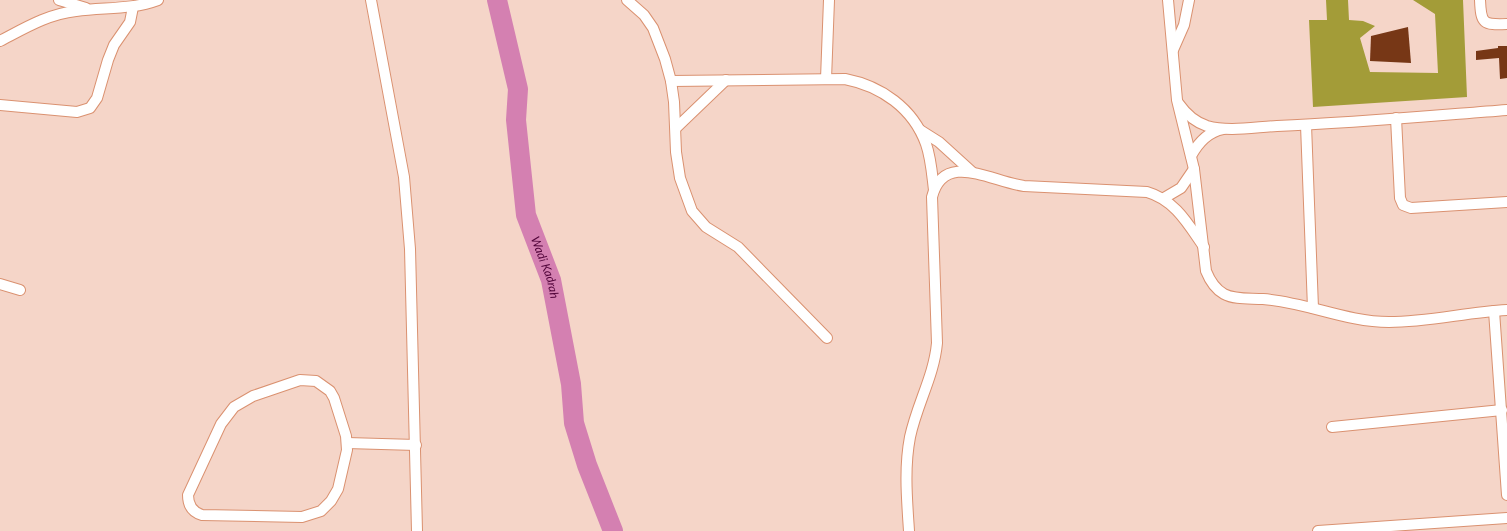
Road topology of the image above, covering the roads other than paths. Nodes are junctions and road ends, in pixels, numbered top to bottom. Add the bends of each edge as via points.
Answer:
1 (59, 0) edge
2 (371, 0) edge
3 (627, 0) edge
4 (829, 0) edge
5 (1168, 0) edge
6 (1188, 0) edge
7 (1480, 0) edge
8 (154, 1) edge
9 (72, 2) edge
10 (133, 7) junction
11 (90, 10) junction
12 (1507, 24) edge
13 (0, 41) edge
14 (1173, 50) junction
15 (826, 79) junction
16 (671, 80) junction
17 (726, 80) junction
18 (1177, 100) junction
19 (0, 105) edge
20 (1507, 110) edge
21 (1396, 118) junction
22 (1306, 125) junction
23 (676, 128) junction
24 (1229, 128) junction
25 (920, 130) junction
26 (1191, 156) junction
27 (1194, 169) junction
28 (972, 172) junction
29 (934, 190) junction
30 (1164, 198) junction
31 (1507, 202) edge
32 (1204, 246) junction
33 (0, 284) edge
34 (20, 290) dead end
35 (1313, 308) junction
36 (1507, 310) edge
37 (1494, 311) junction
38 (827, 338) dead end
39 (1502, 410) junction
40 (1332, 427) dead end
41 (347, 443) junction
42 (416, 445) junction
43 (1507, 495) edge
44 (1507, 518) edge
45 (417, 531) edge
46 (909, 531) edge
47 (1318, 531) edge

1 - 9 street
2 - 42 street via 404,177 410,249
3 - 16 street via 644,15 653,28
4 - 15 street
5 - 14 street
6 - 14 street via 1184,25
7 - 12 street via 1484,21 1491,25
8 - 10 street
9 - 11 street
10 - 11 street
10 - 19 street via 130,22 108,60 98,98 90,108 77,112
11 - 13 street via 52,16
14 - 18 street
15 - 17 street
15 - 25 street via 845,79 875,88 901,105
16 - 17 street
16 - 23 street
17 - 23 street
18 - 24 street via 1196,121 1208,126
18 - 26 street
20 - 21 street
21 - 22 street
21 - 31 street via 1400,198 1403,205 1411,208
22 - 24 street
22 - 35 street
23 - 38 street via 680,178 692,211 706,227 738,246
24 - 26 street via 1210,134 1195,148
25 - 28 street via 939,142
25 - 29 street via 930,159
26 - 27 street
27 - 30 street via 1181,188
27 - 32 street
28 - 29 street via 950,173 943,177
28 - 30 street via 1019,186 1143,192
29 - 46 street via 932,197 937,343 933,368 910,437 907,469
30 - 32 street via 1178,210
32 - 35 street via 1206,271 1210,281 1225,295
33 - 34 street
35 - 37 street via 1362,320 1388,322 1413,322
36 - 37 street
37 - 39 street
39 - 40 street
39 - 43 street
41 - 41 street via 334,398 324,385 300,380 253,396 234,407 221,424 188,495 190,506 197,514 202,515 302,517 315,514 327,506 335,496
41 - 42 street
42 - 45 street
44 - 47 street

